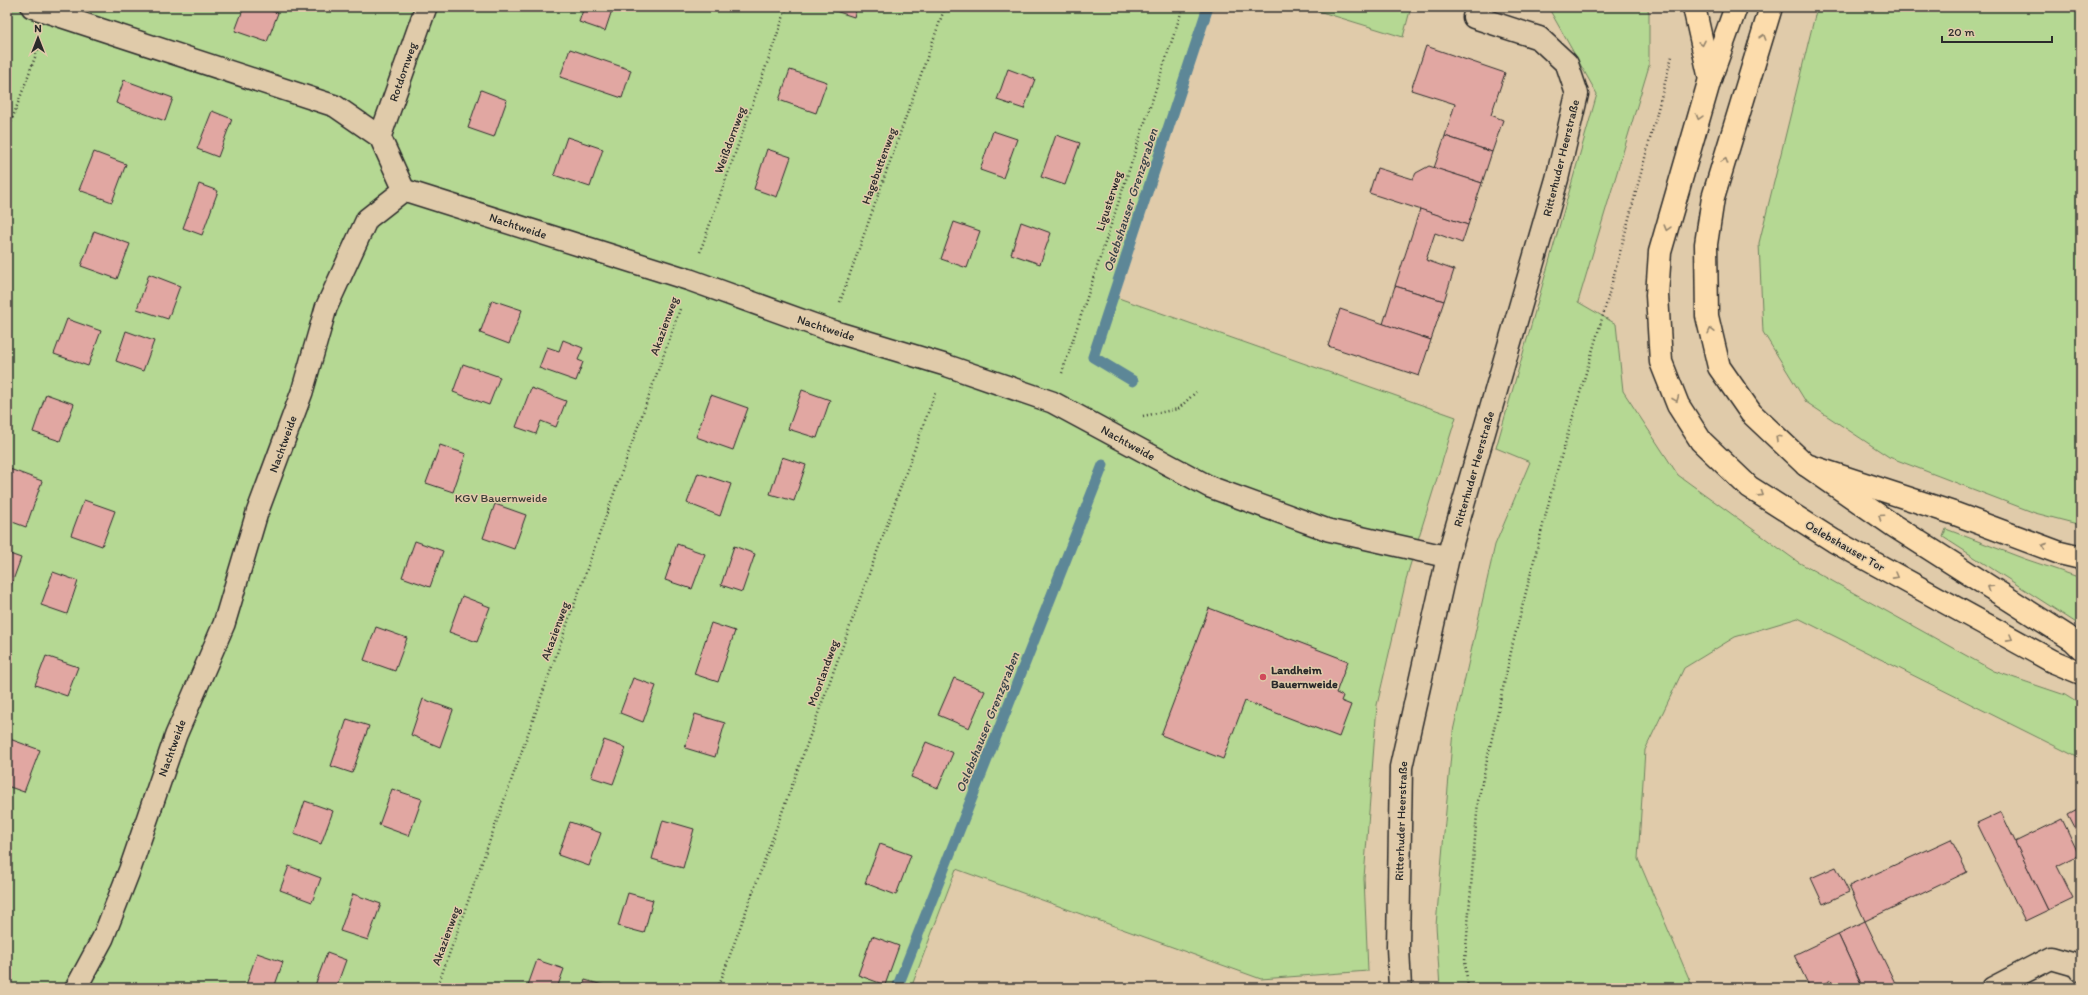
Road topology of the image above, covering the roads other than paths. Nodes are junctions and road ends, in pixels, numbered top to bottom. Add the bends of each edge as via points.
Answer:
1 (426, 7) edge
2 (1694, 7) edge
3 (1736, 7) edge
4 (1771, 7) edge
5 (42, 10) edge
6 (1474, 17) dead end
7 (1710, 79) junction
8 (380, 137) junction
9 (404, 190) junction
10 (1806, 465) junction
11 (1448, 558) junction
12 (2081, 558) edge
13 (2081, 648) edge
14 (2081, 673) edge
15 (2081, 970) edge
16 (76, 988) edge
17 (1400, 988) edge
18 (1993, 988) edge

1 - 8 lane, Rotdornweg
2 -> 7 highway
3 - 7 highway
10 -> 4 highway via 1751,413 1719,366 1707,316 1706,244 1714,198
5 - 8 lane via 334,106
6 - 11 street, Ritterhuder Heerstraße via 1539,38 1567,64 1577,94 1557,179
7 -> 14 highway, Oslebshauser Tor via 1660,252 1657,295 1661,362 1678,405 1701,441 1749,487 1834,542 2052,661
8 - 9 lane
9 - 11 lane, Nachtweide via 690,280 830,330 945,365 1052,402 1210,488 1328,530
9 - 16 lane, Nachtweide via 367,219 326,308 302,392 257,513 224,624 176,735 130,869 103,938
12 -> 10 highway
13 -> 10 highway via 2073,640 1894,526
11 - 17 street, Ritterhuder Heerstraße via 1401,767 1398,947
15 - 18 street via 2079,966 2051,958

